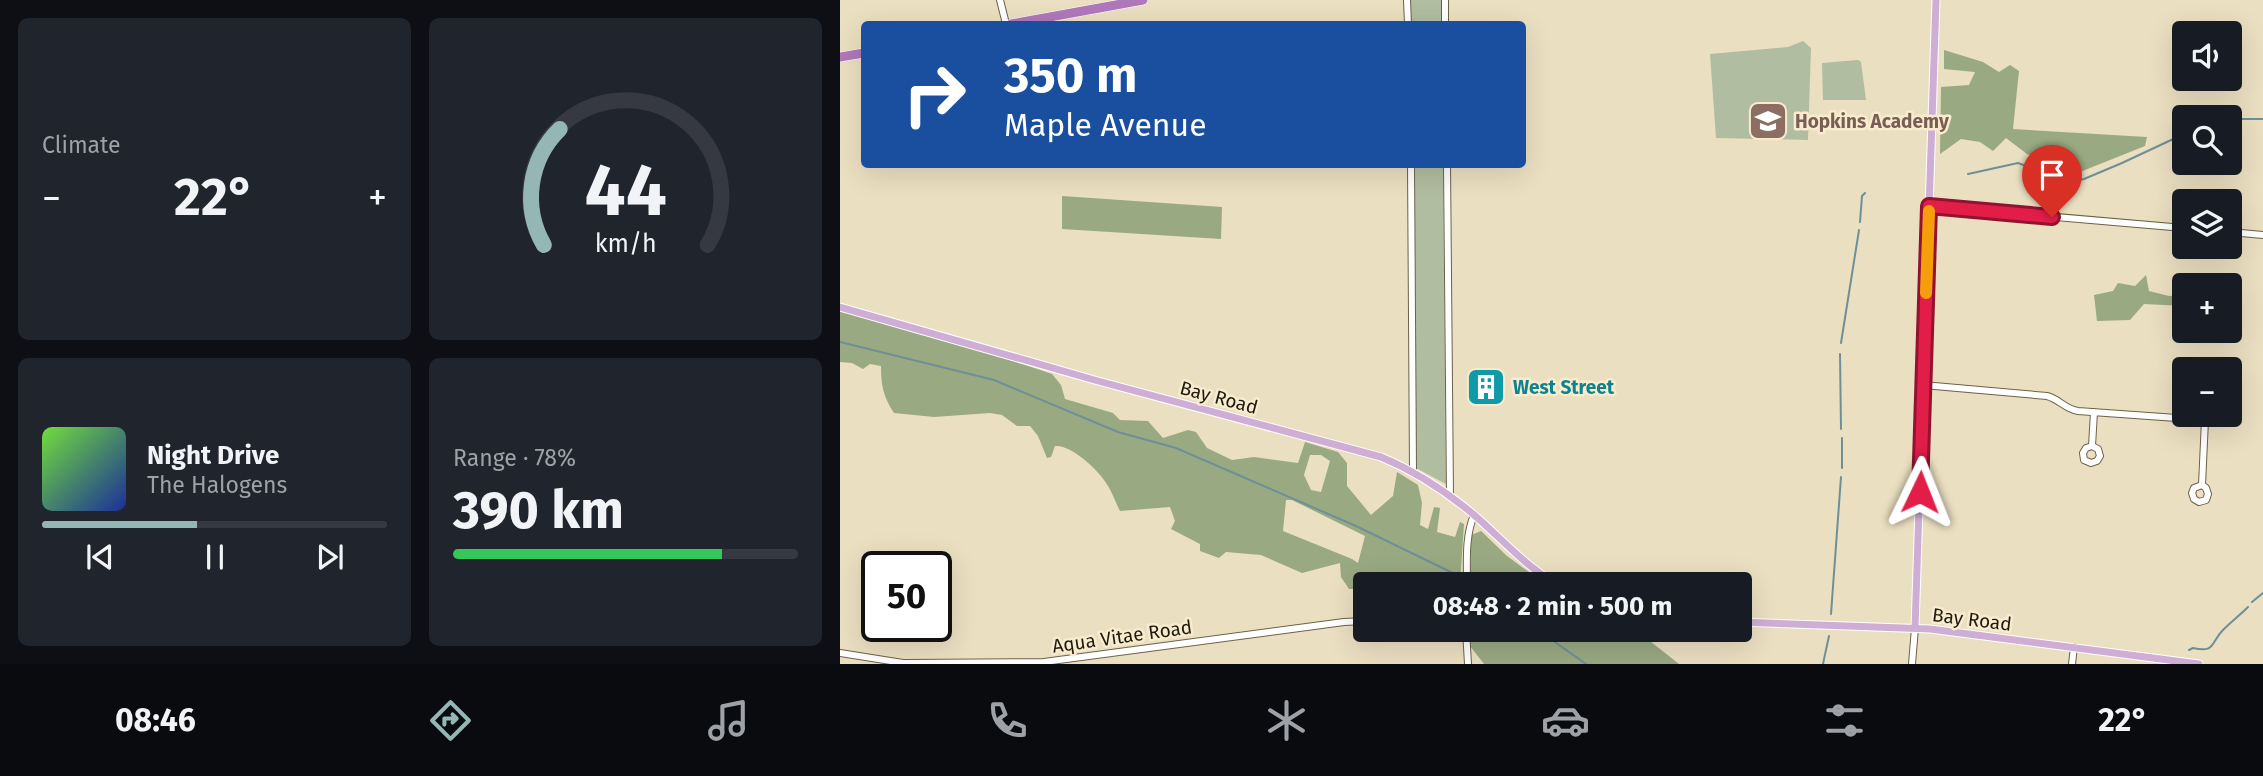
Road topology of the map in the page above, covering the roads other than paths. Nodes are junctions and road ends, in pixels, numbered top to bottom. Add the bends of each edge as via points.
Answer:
1 (1000, 0) edge
2 (1143, 0) edge
3 (1407, 0) edge
4 (1445, 0) edge
5 (1936, 0) edge
6 (1005, 21) edge
7 (1028, 21) edge
8 (1408, 21) edge
9 (1445, 21) edge
10 (861, 54) edge
11 (840, 57) edge
12 (1411, 168) edge
13 (1447, 168) edge
14 (1929, 206) junction
15 (2172, 227) edge
16 (2242, 233) edge
17 (2263, 235) edge
18 (840, 307) edge
19 (1923, 385) junction
20 (2094, 412) junction
21 (2092, 446) dead end
22 (1413, 471) junction
23 (2202, 485) dead end
24 (1450, 496) junction
25 (1474, 515) junction
26 (1467, 572) edge
27 (1538, 572) edge
28 (1353, 622) edge
29 (1752, 622) edge
30 (1915, 628) junction
31 (1467, 642) edge
32 (2074, 647) junction
33 (840, 653) edge
34 (1468, 664) edge
35 (1912, 664) edge
36 (2071, 664) edge
37 (2199, 664) edge

1 - 6 street
2 - 7 highway
3 - 8 street
4 - 9 street
5 - 14 main road
10 - 11 highway
12 - 22 street
13 - 24 street
14 - 15 street
14 - 19 main road
16 - 17 street
18 - 22 main road, Bay Road via 1354,449
19 - 20 street via 2047,396 2069,409
19 - 30 main road
20 - 21 street
20 - 23 street via 2205,420
22 - 24 main road, Bay Road
24 - 25 main road, Bay Road
25 - 26 street via 1469,525
25 - 27 main road, Bay Road
28 - 33 street, Aqua Vitae Road via 1044,662 903,663
29 - 30 main road, Bay Road
30 - 32 main road, Bay Road
30 - 35 street
31 - 34 street
32 - 36 street
32 - 37 main road, Bay Road

